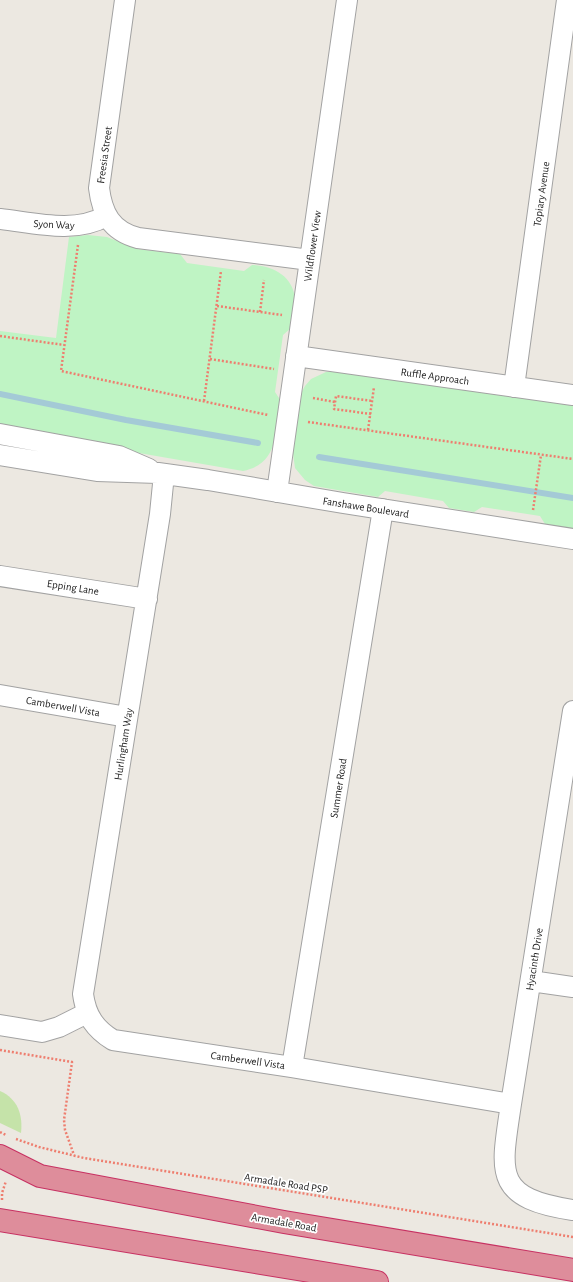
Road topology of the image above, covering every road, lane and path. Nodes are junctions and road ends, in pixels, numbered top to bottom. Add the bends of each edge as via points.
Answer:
1 (125, 0) edge
2 (347, 0) edge
3 (567, 0) edge
4 (106, 216) junction
5 (0, 219) edge
6 (79, 239) dead end
7 (310, 260) junction
8 (222, 271) dead end
9 (264, 280) dead end
10 (217, 306) junction
11 (260, 312) junction
12 (283, 315) dead end
13 (0, 336) edge
14 (64, 345) junction
15 (296, 356) junction
16 (210, 359) junction
17 (275, 369) dead end
18 (375, 380) dead end
19 (514, 387) junction
20 (573, 395) edge
21 (313, 398) dead end
22 (204, 400) junction
23 (372, 400) junction
24 (336, 402) junction
25 (371, 414) junction
26 (268, 415) dead end
27 (308, 422) dead end
28 (368, 430) junction
29 (0, 434) edge
30 (541, 454) junction
31 (0, 455) edge
32 (573, 459) edge
33 (161, 474) junction
34 (277, 492) junction
35 (383, 509) junction
36 (533, 510) dead end
37 (573, 539) edge
38 (0, 576) edge
39 (147, 599) junction
40 (0, 695) edge
41 (573, 711) edge
42 (127, 717) junction
43 (531, 981) junction
44 (573, 987) edge
45 (87, 1013) junction
46 (0, 1026) edge
47 (0, 1050) edge
48 (50, 1053) dead end
49 (49, 1058) junction
50 (292, 1067) junction
51 (511, 1104) junction
52 (0, 1132) edge
53 (0, 1156) edge
54 (74, 1156) junction
55 (7, 1179) dead end
56 (573, 1210) edge
57 (2, 1213) edge
58 (573, 1237) edge
59 (573, 1270) edge
60 (377, 1282) edge

1 - 4 street, Freesia Street via 99,188
2 - 7 street, Wildflower View
3 - 19 street, Topiary Avenue
4 - 5 street, Syon Way via 73,227
4 - 7 street, Freesia Street via 128,235 138,238
6 - 14 path
7 - 15 street, Wildflower View
8 - 10 path
9 - 11 path
10 - 11 path
10 - 16 path
11 - 12 path
13 - 14 path
14 - 22 path via 61,371
15 - 19 street, Ruffle Approach
15 - 34 street, Wildflower View
16 - 17 path
16 - 22 path
18 - 23 path
19 - 20 street, Ruffle Approach
21 - 24 path
22 - 26 path
23 - 24 path via 336,396
23 - 25 path
24 - 25 path via 334,409
25 - 28 path
27 - 28 path
28 - 30 path
29 - 33 street, Fanshawe Boulevard via 119,456
30 - 32 path
30 - 36 path
31 - 33 street, Fanshawe Boulevard via 97,471
33 - 34 street, Fanshawe Boulevard
33 - 39 street, Hurlingham Way
34 - 35 street, Fanshawe Boulevard
35 - 37 street, Fanshawe Boulevard
35 - 50 street, Summer Road
38 - 39 street, Epping Lane
39 - 42 street, Hurlingham Way
40 - 42 street, Camberwell Vista
41 - 43 street, Hyacinth Drive
42 - 45 street, Hurlingham Way via 83,994
43 - 44 street
43 - 51 street, Hyacinth Drive
45 - 46 street via 59,1028 42,1032
45 - 50 street, Camberwell Vista via 98,1030 113,1040
47 - 49 path
48 - 49 path
49 - 54 path via 72,1062 64,1120
50 - 51 street, Camberwell Vista
51 - 56 street, Hyacinth Drive via 504,1153 510,1183 517,1192 527,1198
52 - 54 path, Armadale Road PSP via 39,1147
53 - 59 highway, Armadale Road via 40,1176 284,1222
54 - 58 path, Armadale Road PSP
55 - 57 path via 2,1193
57 - 60 highway

